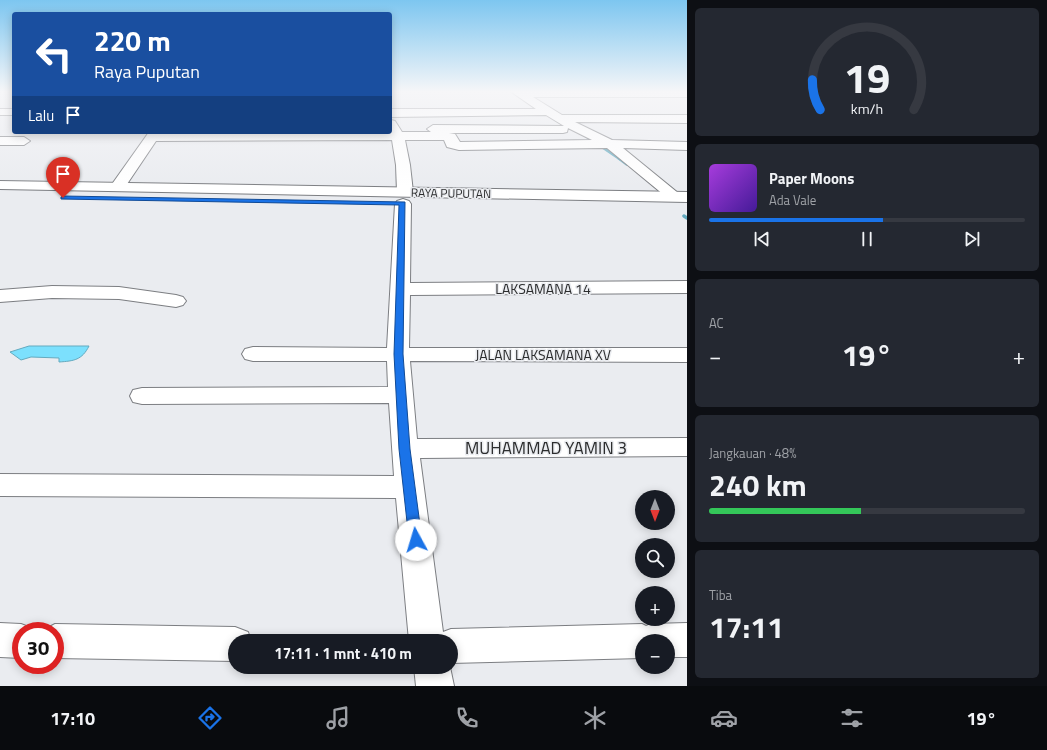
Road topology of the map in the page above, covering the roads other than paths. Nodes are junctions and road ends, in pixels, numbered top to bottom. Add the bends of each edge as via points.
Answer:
1 (561, 123) joint
2 (0, 129) edge
3 (12, 129) edge
4 (394, 129) edge
5 (194, 134) edge
6 (154, 135) edge
7 (0, 141) edge
8 (24, 141) dead end
9 (603, 144) junction
10 (687, 146) edge
11 (0, 185) edge
12 (118, 187) junction
13 (0, 197) edge
14 (404, 198) junction
15 (684, 205) edge
16 (687, 287) edge
17 (400, 289) junction
18 (0, 296) edge
19 (176, 301) dead end
20 (253, 354) dead end
21 (398, 354) junction
22 (687, 355) edge
23 (402, 395) junction
24 (142, 396) dead end
25 (687, 447) edge
26 (405, 449) junction
27 (0, 485) edge
28 (410, 486) junction
29 (426, 634) edge
30 (0, 640) edge
31 (12, 640) edge
32 (675, 640) edge
33 (687, 640) edge
34 (64, 641) edge
35 (635, 641) edge
36 (228, 644) edge
37 (458, 646) edge
38 (433, 674) edge
39 (435, 686) edge

1 - 4 street
1 - 9 street
2 - 3 street
4 - 9 street via 447,136 450,137 452,144 459,146
4 - 14 street via 404,167
5 - 6 street
6 - 12 street
7 - 8 street
9 - 10 street
9 - 15 street
11 - 12 street, RAYA PUPUTAN
12 - 14 street, RAYA PUPUTAN
13 - 14 street, RAYA PUPUTAN
14 - 15 street, RAYA PUPUTAN
14 - 17 street
16 - 17 street, LAKSAMANA 14
17 - 21 street
18 - 19 street via 52,292 119,293
20 - 21 street, JALAN LAKSAMANA XV
21 - 22 street, JALAN LAKSAMANA XV
21 - 23 street
23 - 24 street
23 - 26 street
25 - 26 street, MUHAMMAD YAMIN 3
26 - 28 street
27 - 28 street
28 - 29 street
30 - 31 street
32 - 33 street
34 - 36 street
35 - 37 street
38 - 39 street

